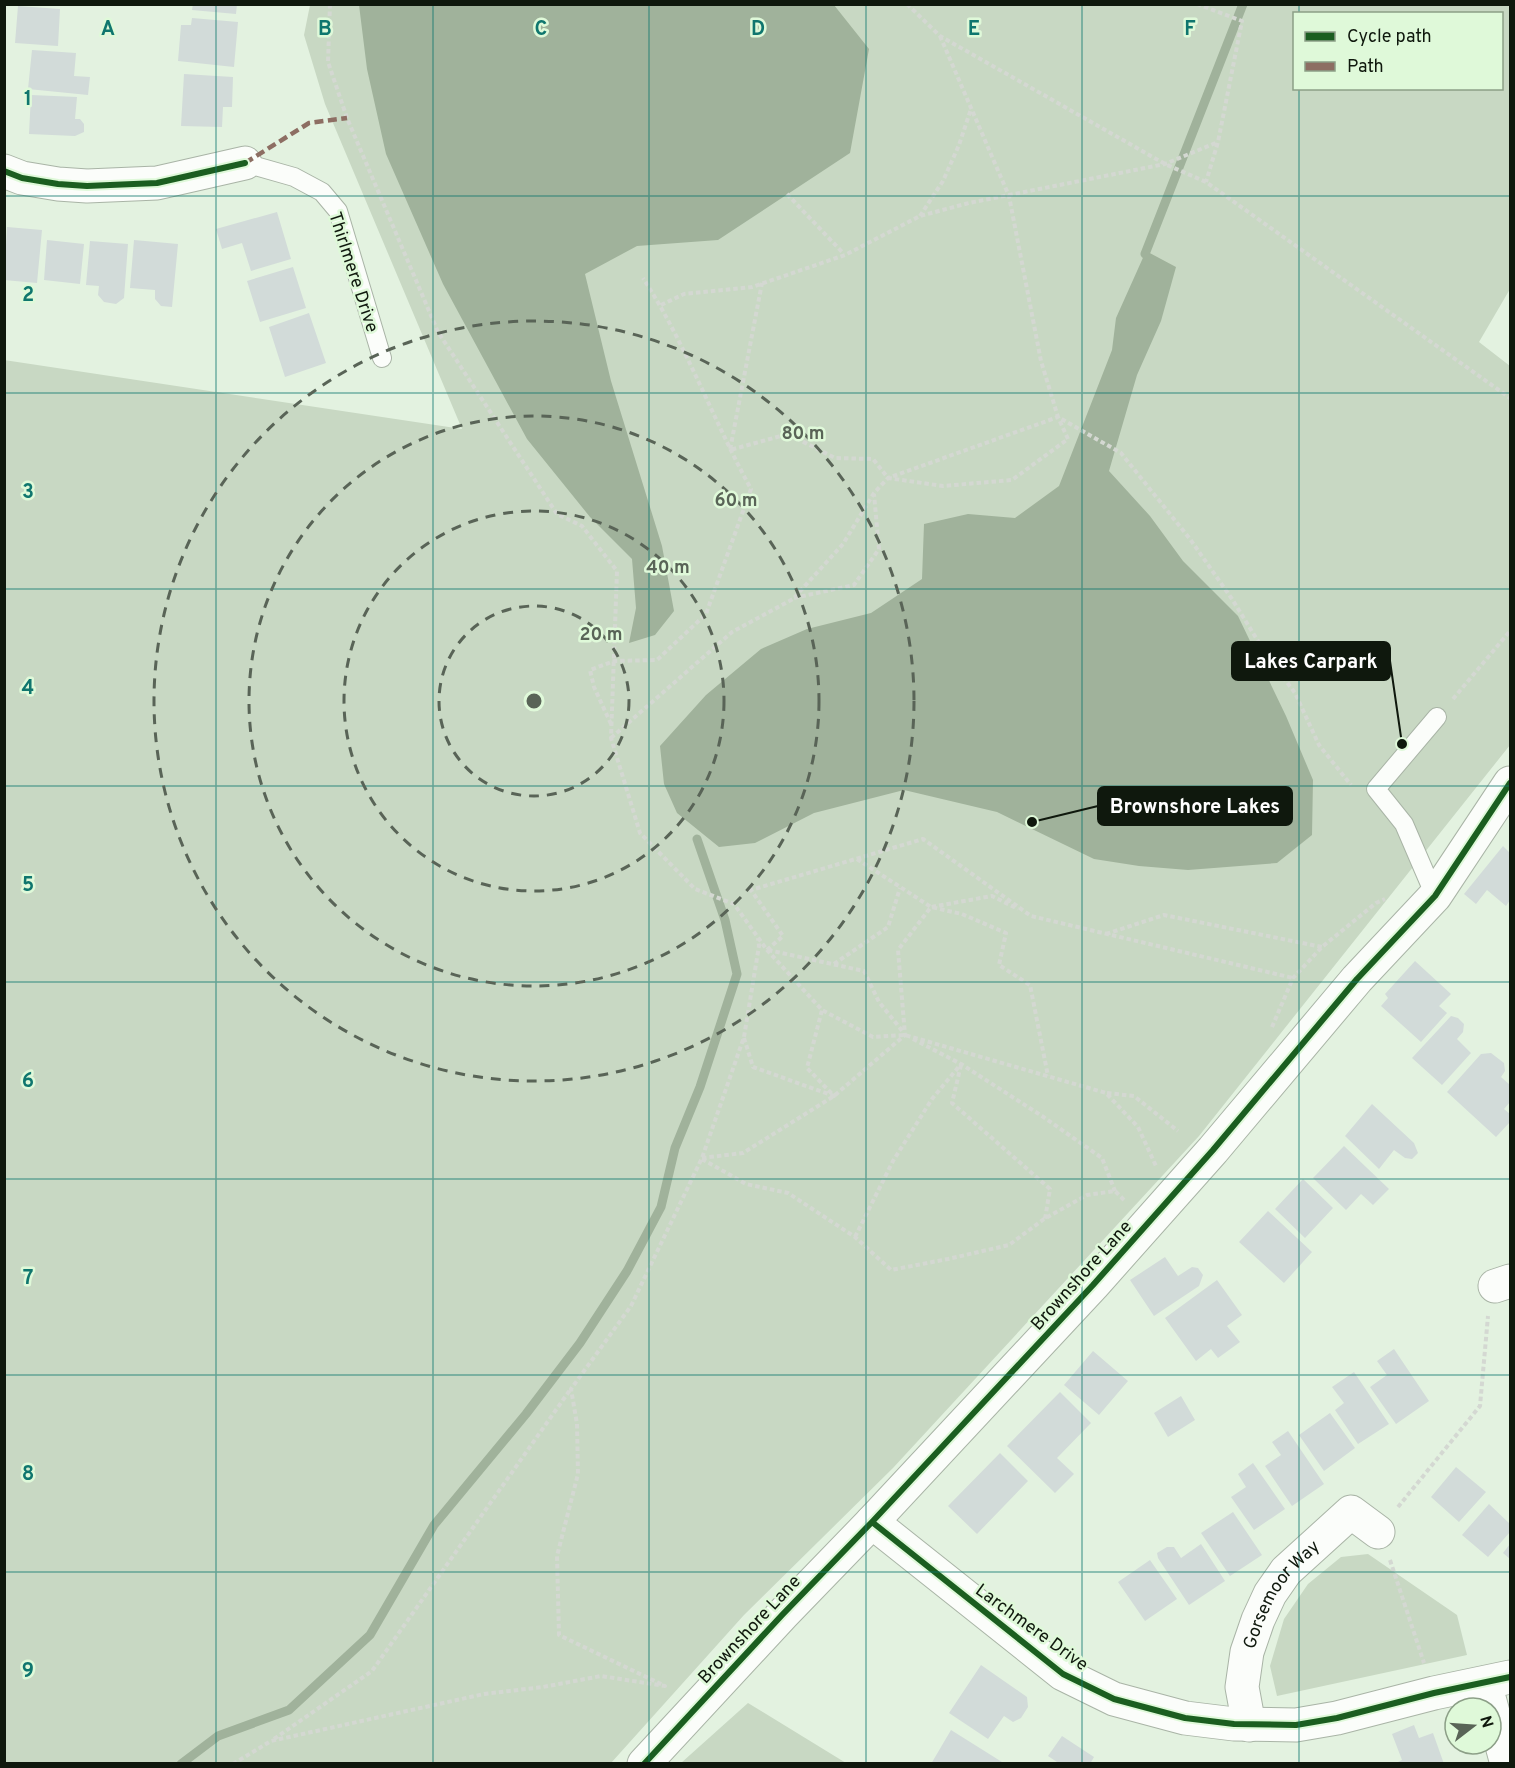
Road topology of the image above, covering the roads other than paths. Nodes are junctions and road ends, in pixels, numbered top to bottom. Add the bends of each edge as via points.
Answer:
1 (245, 163) joint
2 (4, 171) edge
3 (382, 358) dead end
4 (1437, 717) road end
5 (1510, 783) edge
6 (1431, 889) junction
7 (872, 1522) junction
8 (1378, 1532) road end
9 (1498, 1680) edge
10 (1249, 1725) junction
11 (644, 1764) edge
12 (1507, 1764) edge

1 - 2 street, Thirlmere Drive via 157,183 87,186 22,178
1 - 3 lane, Thirlmere Drive via 294,177 322,192 338,211
4 - 6 lane via 1376,789 1404,824
5 - 6 street, Brownshore Lane
6 - 7 street, Brownshore Lane via 1214,1150 1094,1286
7 - 10 street, Larchmere Drive via 1063,1674 1114,1699 1185,1718
7 - 11 street, Brownshore Lane
8 - 10 street, Gorsemoor Way via 1351,1512 1286,1571 1270,1594 1247,1652 1242,1687
9 - 10 street, Larchmere Drive via 1337,1718 1296,1725
9 - 12 street

